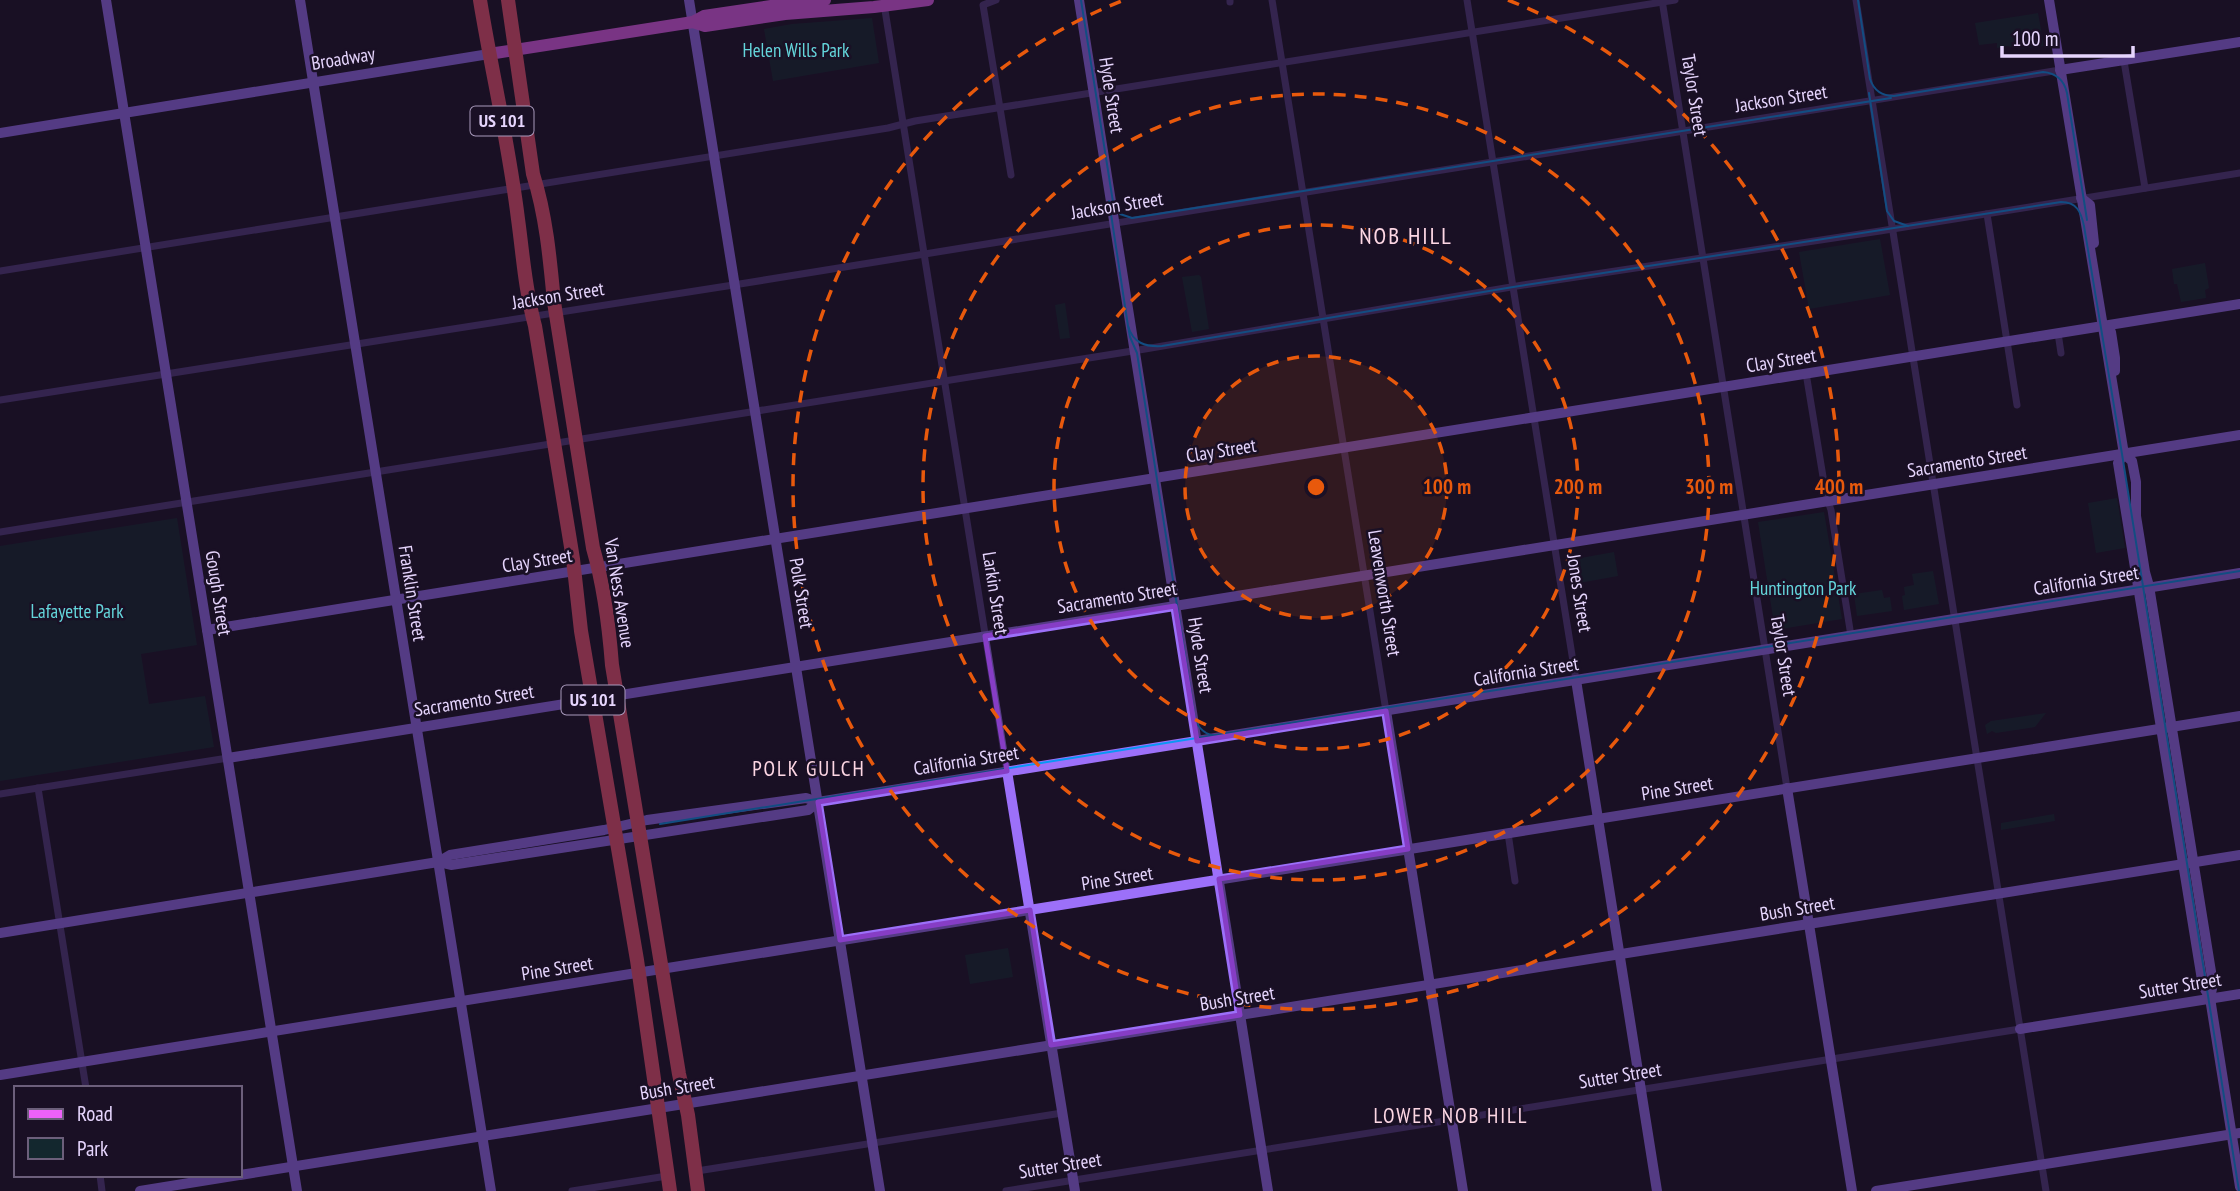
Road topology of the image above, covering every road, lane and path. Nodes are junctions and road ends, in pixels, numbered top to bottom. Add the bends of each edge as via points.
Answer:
1 (106, 0) edge
2 (300, 0) edge
3 (480, 0) edge
4 (508, 0) edge
5 (689, 0) edge
6 (825, 0) edge
7 (928, 0) edge
8 (996, 0) edge
9 (1079, 0) edge
10 (1272, 0) edge
11 (1467, 0) edge
12 (1675, 0) edge
13 (1856, 0) edge
14 (2049, 0) edge
15 (1662, 1) edge
16 (884, 3) edge
17 (693, 22) junction
18 (1472, 32) junction
19 (2240, 42) edge
20 (516, 50) junction
21 (489, 54) junction
22 (2124, 61) junction
23 (1282, 62) junction
24 (2060, 70) junction
25 (313, 82) junction
26 (1093, 92) junction
27 (1871, 101) junction
28 (999, 107) junction
29 (124, 113) junction
30 (904, 124) junction
31 (1684, 131) junction
32 (0, 133) edge
33 (714, 156) junction
34 (1493, 162) junction
35 (2240, 173) edge
36 (1011, 175) dead end
37 (537, 185) junction
38 (2145, 188) junction
39 (513, 189) junction
40 (1303, 192) junction
41 (2081, 198) junction
42 (1987, 214) junction
43 (335, 217) junction
44 (1115, 223) junction
45 (1892, 229) junction
46 (145, 247) junction
47 (924, 254) junction
48 (1703, 258) junction
49 (0, 271) edge
50 (734, 284) junction
51 (1513, 287) junction
52 (2240, 304) edge
53 (556, 312) junction
54 (532, 316) junction
55 (1323, 318) junction
56 (2102, 326) junction
57 (2058, 333) junction
58 (2007, 341) junction
59 (355, 344) junction
60 (1134, 350) junction
61 (2061, 353) dead end
62 (1912, 357) junction
63 (167, 373) junction
64 (1806, 373) junction
65 (944, 381) junction
66 (1723, 387) junction
67 (0, 400) edge
68 (2017, 405) dead end
69 (755, 411) junction
70 (1534, 417) junction
71 (2240, 435) edge
72 (576, 440) junction
73 (554, 444) junction
74 (1344, 448) junction
75 (2124, 454) junction
76 (376, 472) junction
77 (1155, 478) junction
78 (1933, 485) junction
79 (187, 502) junction
80 (1828, 502) junction
81 (965, 509) junction
82 (1744, 515) junction
83 (0, 530) edge
84 (775, 539) junction
85 (1554, 545) junction
86 (598, 568) junction
87 (575, 572) junction
88 (2240, 573) edge
89 (1364, 576) junction
90 (2144, 589) junction
91 (396, 600) junction
92 (1175, 606) junction
93 (1955, 620) junction
94 (207, 630) junction
95 (985, 636) junction
96 (1851, 636) junction
97 (1765, 649) junction
98 (796, 667) junction
99 (1576, 680) junction
100 (617, 695) junction
101 (593, 699) junction
102 (1386, 711) junction
103 (2240, 716) edge
104 (416, 727) junction
105 (2166, 728) junction
106 (1197, 741) junction
107 (228, 758) junction
108 (1977, 758) junction
109 (1007, 771) junction
110 (38, 788) junction
111 (1787, 789) junction
112 (0, 794) edge
113 (818, 802) junction
114 (1598, 819) junction
115 (639, 829) junction
116 (1508, 833) junction
117 (616, 834) junction
118 (1408, 849) junction
119 (2240, 855) edge
120 (439, 862) junction
121 (2188, 863) junction
122 (1219, 879) junction
123 (1515, 881) dead end
124 (249, 893) junction
125 (1999, 893) junction
126 (1029, 910) junction
127 (60, 923) junction
128 (1809, 923) junction
129 (0, 933) edge
130 (840, 940) junction
131 (1619, 954) junction
132 (661, 969) junction
133 (638, 972) junction
134 (1430, 984) junction
135 (2240, 994) edge
136 (2210, 998) junction
137 (461, 1001) junction
138 (1240, 1015) junction
139 (2020, 1029) junction
140 (271, 1031) junction
141 (1051, 1045) junction
142 (1830, 1059) junction
143 (82, 1062) junction
144 (0, 1075) edge
145 (861, 1076) junction
146 (86, 1086) edge
147 (1641, 1089) junction
148 (685, 1104) junction
149 (659, 1108) junction
150 (1062, 1113) junction
151 (1452, 1120) junction
152 (2237, 1135) edge
153 (482, 1136) junction
154 (872, 1143) junction
155 (2240, 1145) edge
156 (1262, 1150) junction
157 (2042, 1165) junction
158 (293, 1167) junction
159 (696, 1171) junction
160 (242, 1175) edge
161 (667, 1176) junction
162 (227, 1177) edge
163 (1074, 1186) edge
164 (2240, 1187) edge
165 (140, 1191) edge
166 (297, 1191) edge
167 (491, 1191) edge
168 (572, 1191) edge
169 (670, 1191) edge
170 (698, 1191) edge
171 (880, 1191) edge
172 (1006, 1191) edge
173 (1268, 1191) edge
174 (1463, 1191) edge
175 (1657, 1191) edge
176 (1852, 1191) edge
177 (1876, 1191) edge
178 (2046, 1191) edge

1 - 29 street, Gough Street
2 - 25 street, Franklin Street
3 - 21 highway, US 101
4 - 20 highway, Van Ness Avenue / US 101
5 - 17 street, Polk Street
6 - 17 main road, Broadway via 704,16
7 - 16 main road, Broadway
8 - 28 street via 984,5
9 - 26 street, Hyde Street
10 - 23 street, Leavenworth Street
11 - 18 street, Jones Street
12 - 15 street
13 - 27 street
14 - 24 street
15 - 18 street
15 - 31 street, Taylor Street
16 - 17 main road, Broadway via 705,26
16 - 30 street, Larkin Street
17 - 20 main road, Broadway
17 - 33 street, Polk Street
18 - 23 street
18 - 34 street, Jones Street
19 - 22 street, Jackson Street
20 - 21 main road, Broadway
20 - 37 highway, Van Ness Avenue / US 101
21 - 25 street, Broadway
21 - 39 highway, US 101
22 - 24 street, Jackson Street
22 - 38 street
23 - 26 street
23 - 40 street, Leavenworth Street
24 - 27 street, Jackson Street
24 - 41 street
25 - 29 street, Broadway
25 - 43 street, Franklin Street
26 - 28 street
26 - 44 street, Hyde Street
27 - 31 street, Jackson Street
27 - 45 street
28 - 30 street
28 - 36 street
29 - 32 street, Broadway
29 - 46 street, Gough Street
30 - 33 street
30 - 47 street, Larkin Street
31 - 34 street, Jackson Street
31 - 48 street, Taylor Street
33 - 37 street
33 - 50 street, Polk Street
34 - 40 street, Jackson Street
34 - 51 street, Jones Street
35 - 38 street
37 - 39 street
37 - 53 highway, Van Ness Avenue / US 101
38 - 41 street
39 - 43 street
39 - 54 highway, US 101
40 - 44 street, Jackson Street
40 - 55 street, Leavenworth Street
41 - 42 street
41 - 56 street
42 - 45 street
42 - 58 street
43 - 46 street
43 - 59 street, Franklin Street
44 - 47 street, Jackson Street
44 - 60 street, Hyde Street
45 - 48 street
45 - 62 street
46 - 49 street
46 - 63 street, Gough Street
47 - 50 street, Jackson Street
47 - 65 street, Larkin Street
48 - 51 street
48 - 66 street, Taylor Street
50 - 53 street, Jackson Street
50 - 69 street, Polk Street
51 - 55 street
51 - 70 street, Jones Street
52 - 56 street, Clay Street
53 - 54 street, Jackson Street
53 - 72 highway, Van Ness Avenue / US 101
54 - 59 street, Jackson Street
54 - 73 highway, US 101
55 - 60 street
55 - 74 street, Leavenworth Street
56 - 57 street, Clay Street
56 - 75 street via 2111,332
57 - 58 street, Clay Street
57 - 61 street
58 - 62 street, Clay Street
58 - 68 street
59 - 63 street, Jackson Street
59 - 76 street, Franklin Street
60 - 65 street
60 - 77 street, Hyde Street
62 - 64 street, Clay Street
62 - 78 street
63 - 67 street, Jackson Street
63 - 79 street, Gough Street
64 - 66 street, Clay Street
64 - 80 street
65 - 69 street
65 - 81 street, Larkin Street
66 - 70 street, Clay Street
66 - 82 street, Taylor Street
69 - 72 street
69 - 84 street, Polk Street
70 - 74 street, Clay Street
70 - 85 street, Jones Street
71 - 75 street, Sacramento Street
72 - 73 street
72 - 86 highway, Van Ness Avenue / US 101
73 - 76 street
73 - 87 highway, US 101
74 - 77 street, Clay Street
74 - 89 street, Leavenworth Street
75 - 78 street, Sacramento Street
75 - 90 street via 2132,461 2136,482
76 - 79 street
76 - 91 street, Franklin Street
77 - 81 street, Clay Street
77 - 92 street, Hyde Street
78 - 80 street, Sacramento Street
78 - 93 street
79 - 83 street
79 - 94 street, Gough Street
80 - 82 street, Sacramento Street
80 - 96 street
81 - 84 street, Clay Street
81 - 95 street, Larkin Street
82 - 85 street, Sacramento Street
82 - 97 street, Taylor Street
84 - 86 street, Clay Street
84 - 98 street, Polk Street
85 - 89 street, Sacramento Street
85 - 99 street, Jones Street
86 - 87 street, Clay Street
86 - 100 highway, Van Ness Avenue / US 101
87 - 91 street, Clay Street
87 - 101 highway, US 101
88 - 90 street, California Street
89 - 92 street, Sacramento Street
89 - 102 street, Leavenworth Street
90 - 93 street, California Street
90 - 105 street
91 - 94 street, Clay Street
91 - 104 street, Franklin Street
92 - 95 street, Sacramento Street
92 - 106 street, Hyde Street
93 - 96 street, California Street
93 - 108 street
94 - 107 street, Gough Street
95 - 98 street, Sacramento Street
95 - 109 street, Larkin Street
96 - 97 street, California Street
97 - 99 street, California Street
97 - 111 street, Taylor Street
98 - 100 street, Sacramento Street
98 - 113 street, Polk Street
99 - 102 street, California Street
99 - 114 street, Jones Street
100 - 101 street, Sacramento Street
100 - 115 highway, Van Ness Avenue / US 101
101 - 104 street, Sacramento Street
101 - 117 highway, US 101
102 - 106 street, California Street
102 - 118 street, Leavenworth Street
103 - 105 street, Pine Street
104 - 107 street, Sacramento Street
104 - 120 street, Franklin Street
105 - 108 street, Pine Street
105 - 121 street
106 - 109 street, California Street
106 - 122 street, Hyde Street
107 - 110 street, Sacramento Street
107 - 124 street, Gough Street
108 - 111 street, Pine Street
108 - 125 street
109 - 113 street, California Street
109 - 126 street, Larkin Street
110 - 112 street, Sacramento Street
110 - 127 street
111 - 114 street, Pine Street
111 - 128 street, Taylor Street
113 - 115 street, California Street via 806,798
113 - 130 street, Polk Street
114 - 116 street, Pine Street
114 - 131 street, Jones Street
115 - 117 street, California Street
115 - 132 highway, Van Ness Avenue / US 101
116 - 118 street, Pine Street
116 - 123 street
117 - 120 street, California Street via 450,855
117 - 133 highway, US 101
118 - 122 street, Pine Street
118 - 134 street, Leavenworth Street
119 - 121 street, Bush Street
120 - 124 street, California Street
120 - 137 street, Franklin Street
121 - 125 street, Bush Street
121 - 136 street via 2203,986
122 - 126 street, Pine Street
122 - 138 street, Hyde Street
124 - 127 street, California Street
124 - 140 street, Gough Street
125 - 128 street, Bush Street
125 - 139 street
126 - 130 street, Pine Street
126 - 141 street, Larkin Street
127 - 129 street, California Street
127 - 143 street
128 - 131 street, Bush Street
128 - 142 street, Taylor Street
130 - 132 street, Pine Street
130 - 145 street, Polk Street
131 - 134 street, Bush Street
131 - 147 street, Jones Street
132 - 133 street, Pine Street
132 - 148 highway, Van Ness Avenue / US 101
133 - 137 street, Pine Street
133 - 149 highway, US 101
134 - 138 street, Bush Street
134 - 151 street, Leavenworth Street
135 - 136 street, Sutter Street
136 - 139 street, Sutter Street
136 - 152 street
137 - 140 street, Pine Street
137 - 153 street, Franklin Street
138 - 141 street, Bush Street
138 - 156 street, Hyde Street
139 - 142 street, Sutter Street
139 - 157 street
140 - 143 street, Pine Street
140 - 158 street, Gough Street
141 - 145 street, Bush Street
141 - 150 street, Larkin Street
142 - 147 street, Sutter Street
142 - 176 street, Taylor Street
143 - 144 street, Pine Street
143 - 146 street
145 - 148 street, Bush Street
145 - 154 street, Polk Street
147 - 151 street, Sutter Street
147 - 175 street, Jones Street
148 - 149 street, Bush Street
148 - 159 highway, Van Ness Avenue / US 101
149 - 153 street, Bush Street
149 - 161 highway, US 101
150 - 154 street
150 - 163 street, Larkin Street
151 - 156 street, Sutter Street
151 - 174 street, Leavenworth Street
152 - 155 street
152 - 157 street
152 - 164 street
153 - 158 street, Bush Street
153 - 167 street, Franklin Street
154 - 159 street
154 - 171 street, Polk Street
156 - 163 street, Sutter Street
156 - 173 street, Hyde Street
157 - 177 street
157 - 178 street
158 - 160 street, Bush Street
158 - 166 street, Gough Street
159 - 170 highway, Van Ness Avenue / US 101
161 - 168 street
161 - 169 highway, US 101
162 - 165 street, Bush Street
163 - 172 street, Sutter Street

